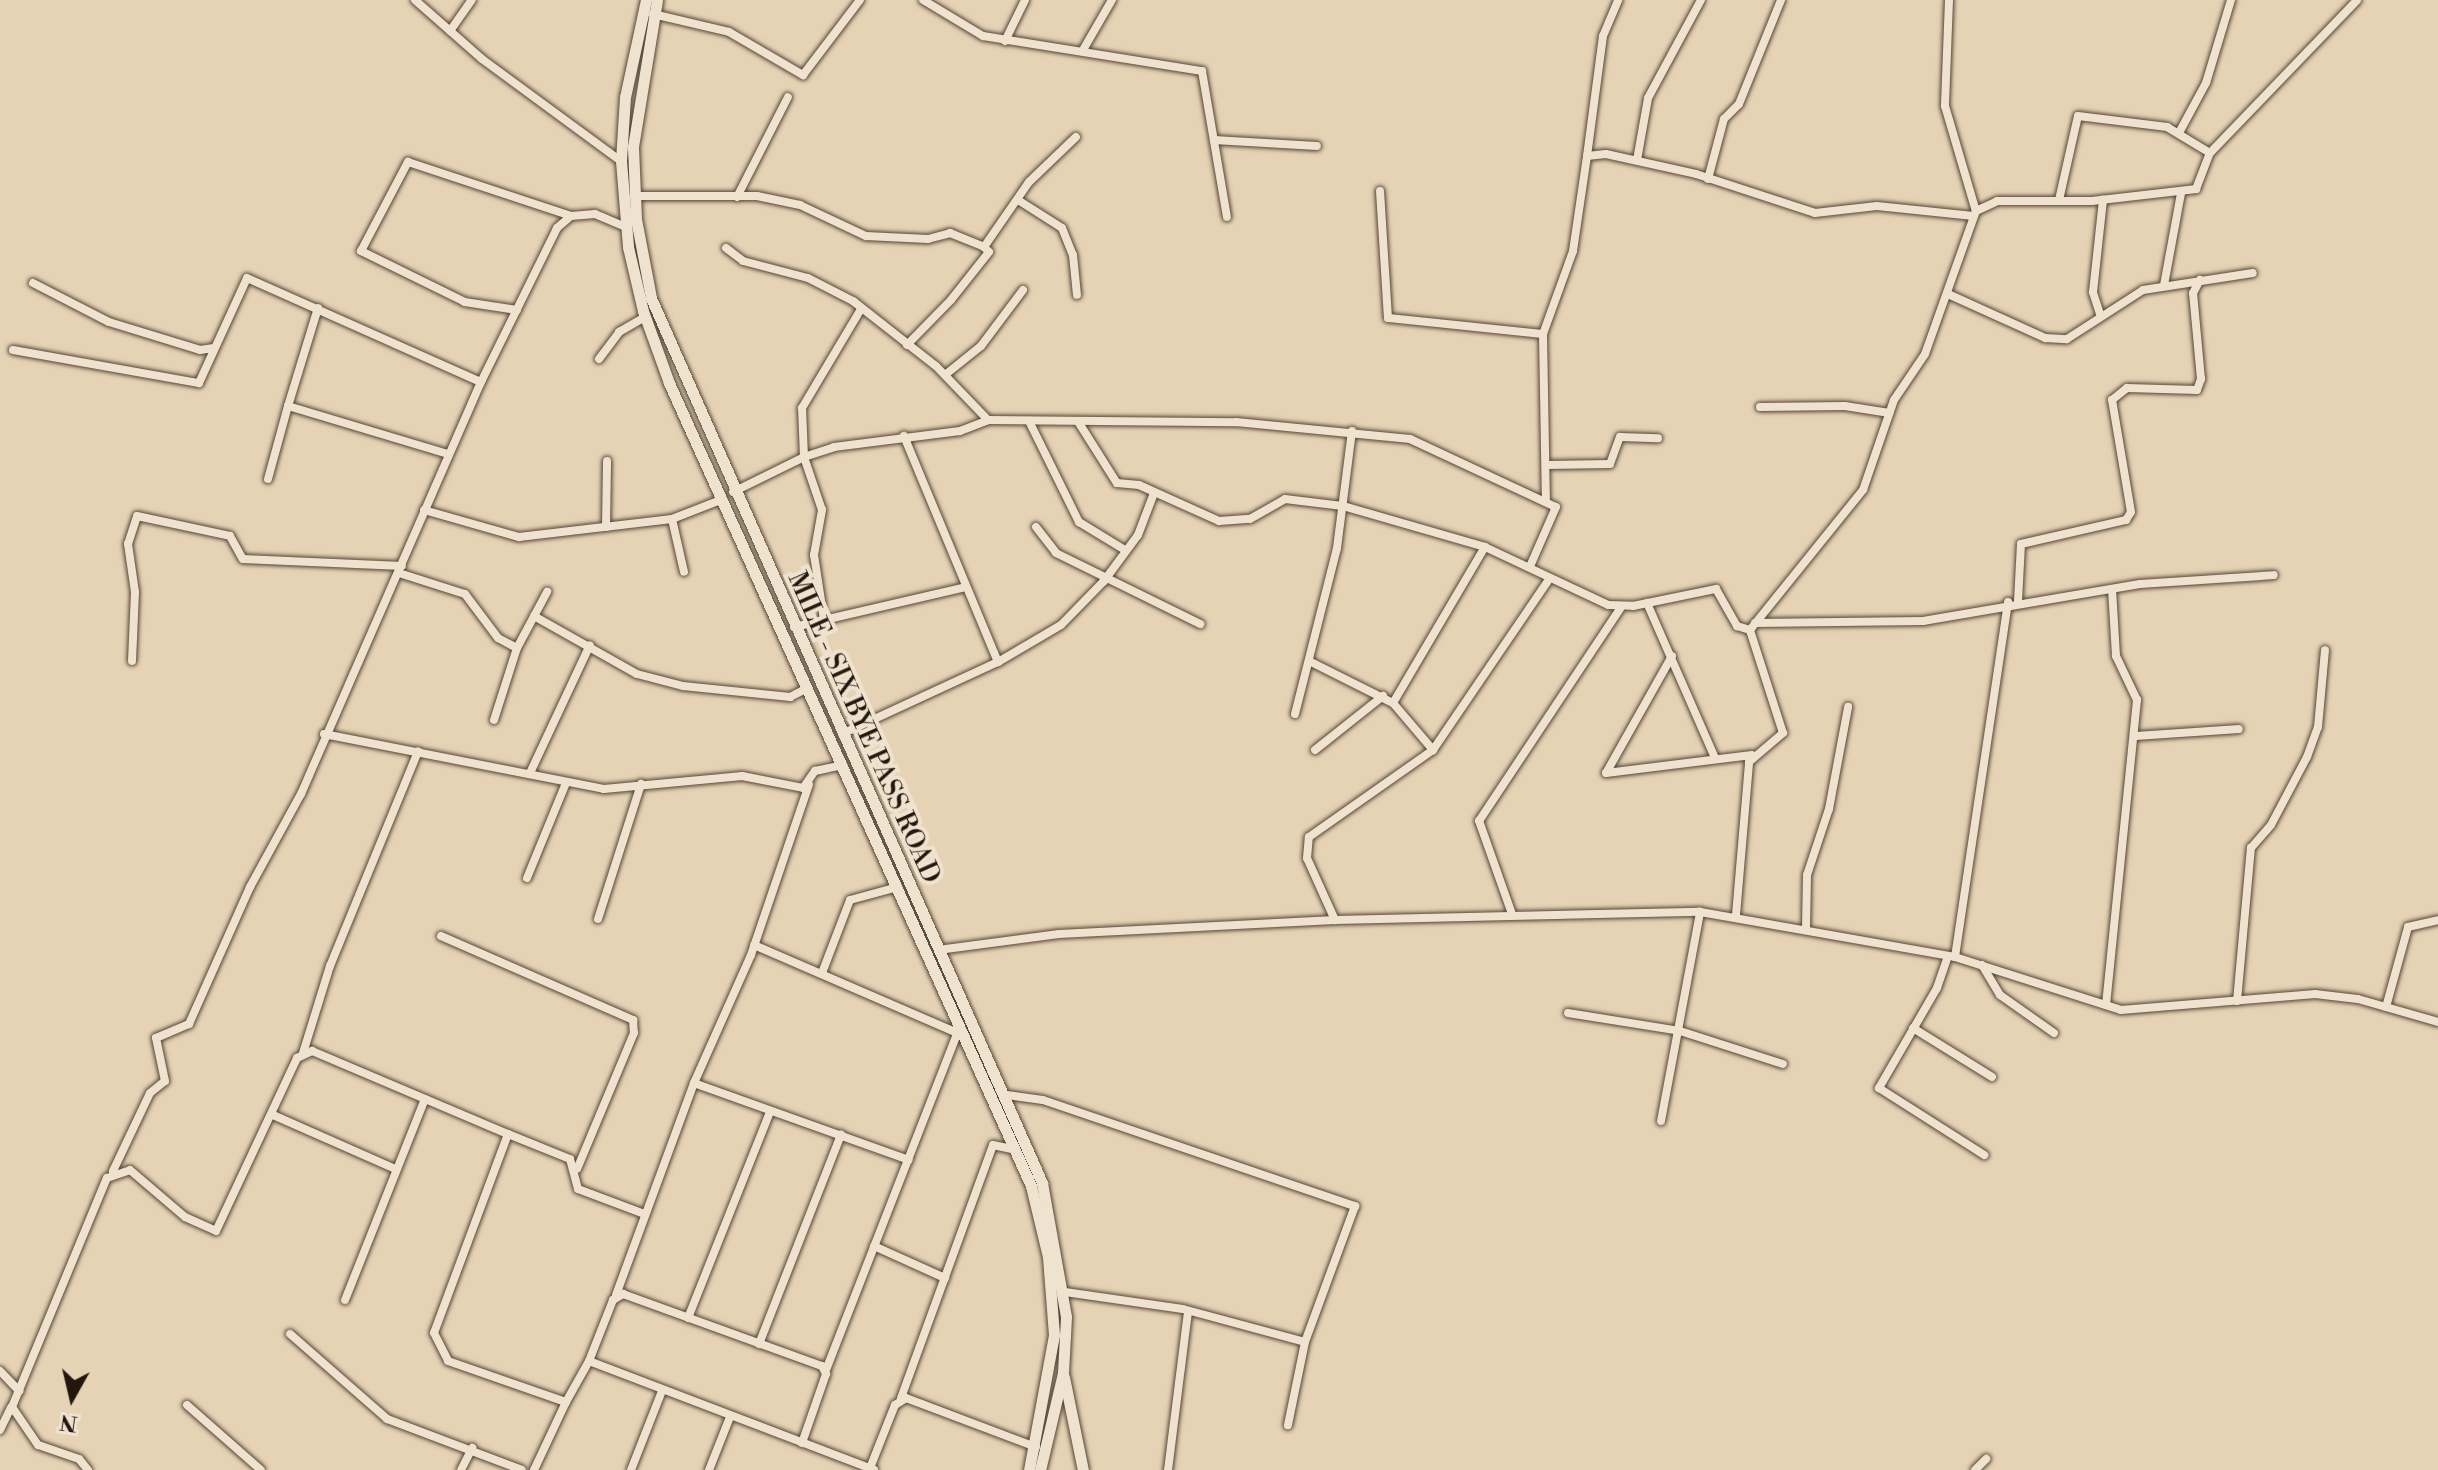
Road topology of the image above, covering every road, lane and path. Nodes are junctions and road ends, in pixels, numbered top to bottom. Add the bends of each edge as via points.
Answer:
1 (415, 0) edge
2 (472, 0) edge
3 (646, 0) edge
4 (657, 0) edge
5 (860, 0) edge
6 (923, 0) edge
7 (944, 0) edge
8 (1025, 0) edge
9 (1112, 0) edge
10 (1618, 0) edge
11 (1701, 0) edge
12 (1781, 0) edge
13 (1949, 0) edge
14 (2231, 0) edge
15 (2357, 0) edge
16 (938, 11) junction
17 (653, 14) junction
18 (450, 31) junction
19 (1005, 41) junction
20 (1083, 50) junction
21 (788, 97) dead end
22 (2180, 131) junction
23 (1076, 137) dead end
24 (1214, 140) junction
25 (1317, 146) dead end
26 (2210, 153) junction
27 (1587, 156) junction
28 (1637, 160) junction
29 (621, 161) junction
30 (1708, 179) junction
31 (1380, 191) dead end
32 (2181, 193) junction
33 (635, 196) junction
34 (737, 197) junction
35 (1018, 200) junction
36 (2059, 200) junction
37 (2103, 200) junction
38 (1975, 214) junction
39 (571, 216) junction
40 (1227, 217) dead end
41 (625, 227) junction
42 (984, 247) junction
43 (726, 248) dead end
44 (2253, 273) dead end
45 (2200, 280) junction
46 (33, 283) dead end
47 (2164, 285) junction
48 (1023, 290) dead end
49 (1948, 294) junction
50 (1077, 295) dead end
51 (318, 308) junction
52 (861, 309) junction
53 (517, 310) junction
54 (2100, 314) junction
55 (645, 317) junction
56 (1543, 334) junction
57 (907, 345) junction
58 (214, 348) junction
59 (13, 350) dead end
60 (599, 359) dead end
61 (945, 375) junction
62 (481, 382) junction
63 (288, 406) junction
64 (1760, 407) dead end
65 (1889, 413) junction
66 (988, 420) junction
67 (1029, 421) junction
68 (1079, 423) junction
69 (1352, 431) junction
70 (904, 436) junction
71 (1658, 438) dead end
72 (448, 454) junction
73 (804, 457) junction
74 (607, 461) dead end
75 (1546, 465) junction
76 (268, 479) dead end
77 (1154, 493) junction
78 (728, 496) junction
79 (1546, 502) junction
80 (1343, 506) junction
81 (424, 510) junction
82 (672, 519) junction
83 (606, 527) junction
84 (1036, 527) dead end
85 (1485, 547) junction
86 (1125, 550) junction
87 (1531, 564) junction
88 (400, 570) junction
89 (684, 572) dead end
90 (2274, 575) dead end
91 (1104, 581) junction
92 (1548, 581) junction
93 (962, 588) junction
94 (2112, 589) junction
95 (547, 592) dead end
96 (2018, 601) junction
97 (2008, 602) junction
98 (1647, 603) junction
99 (1621, 607) junction
100 (534, 616) junction
101 (824, 620) junction
102 (1200, 624) dead end
103 (794, 627) junction
104 (1753, 627) junction
105 (590, 645) junction
106 (517, 648) junction
107 (2325, 650) dead end
108 (1672, 656) junction
109 (132, 661) dead end
110 (1309, 661) junction
111 (998, 662) junction
112 (808, 688) junction
113 (1383, 696) junction
114 (1393, 703) junction
115 (1848, 707) dead end
116 (1295, 714) dead end
117 (494, 720) dead end
118 (2239, 729) dead end
119 (324, 734) junction
120 (842, 734) junction
121 (2136, 736) junction
122 (1315, 750) dead end
123 (1433, 750) junction
124 (418, 751) junction
125 (1752, 755) junction
126 (1715, 758) junction
127 (843, 765) junction
128 (530, 773) junction
129 (566, 783) junction
130 (641, 784) junction
131 (809, 785) junction
132 (860, 789) junction
133 (527, 878) dead end
134 (898, 887) junction
135 (1700, 912) junction
136 (1512, 914) junction
137 (1736, 915) junction
138 (598, 919) dead end
139 (1335, 920) junction
140 (2438, 920) edge
141 (1806, 928) junction
142 (441, 936) dead end
143 (754, 945) junction
144 (938, 950) junction
145 (1952, 956) junction
146 (1982, 965) junction
147 (822, 973) junction
148 (2237, 1001) junction
149 (2106, 1005) junction
150 (2386, 1007) junction
151 (1568, 1013) dead end
152 (2438, 1022) edge
153 (1913, 1028) junction
154 (959, 1029) junction
155 (1680, 1031) junction
156 (2054, 1033) dead end
157 (303, 1053) junction
158 (1783, 1064) dead end
159 (1992, 1077) dead end
160 (694, 1083) junction
161 (1007, 1095) junction
162 (425, 1099) junction
163 (770, 1112) junction
164 (273, 1115) junction
165 (1661, 1121) dead end
166 (508, 1134) junction
167 (841, 1135) junction
168 (1016, 1151) junction
169 (1984, 1155) dead end
170 (909, 1160) junction
171 (393, 1168) junction
172 (577, 1169) junction
173 (113, 1171) junction
174 (644, 1214) junction
175 (874, 1246) junction
176 (945, 1278) junction
177 (1065, 1292) junction
178 (616, 1295) junction
179 (345, 1300) dead end
180 (1188, 1312) junction
181 (688, 1318) junction
182 (290, 1334) dead end
183 (1054, 1335) junction
184 (1305, 1342) junction
185 (759, 1344) junction
186 (589, 1361) junction
187 (826, 1370) junction
188 (0, 1371) edge
189 (1063, 1373) junction
190 (19, 1391) junction
191 (662, 1391) junction
192 (901, 1398) junction
193 (566, 1402) junction
194 (187, 1405) dead end
195 (12, 1407) junction
196 (730, 1417) junction
197 (1, 1424) edge
198 (1288, 1425) dead end
199 (802, 1443) junction
200 (1036, 1447) junction
201 (472, 1448) junction
202 (1986, 1459) dead end
203 (872, 1469) edge
204 (88, 1470) edge
205 (261, 1470) edge
206 (461, 1470) edge
207 (522, 1470) edge
208 (534, 1470) edge
209 (631, 1470) edge
210 (709, 1470) edge
211 (1029, 1470) edge
212 (1040, 1470) edge
213 (1083, 1470) edge
214 (1168, 1470) edge
215 (1975, 1470) edge

1 - 18 street
2 - 18 street
3 - 29 street via 625,97
4 - 17 street, MILE - SIX BYE PASS ROAD
5 - 17 street via 803,75 729,32
6 - 16 street
7 - 16 street
8 - 19 street
9 - 20 street
10 - 27 street via 1603,36
11 - 28 street via 1648,98
12 - 30 street via 1739,104 1724,119
13 - 38 street via 1945,106
14 - 22 street via 2206,83
15 - 26 street
16 - 19 street
17 - 33 street, MILE - SIX BYE PASS ROAD via 637,98
18 - 29 street
19 - 20 street
20 - 24 street via 1202,71
21 - 34 street
22 - 26 street
22 - 36 street via 2074,118
23 - 35 street
24 - 25 street
24 - 40 street
26 - 32 street via 2202,183
27 - 28 street
27 - 56 street via 1573,251
28 - 30 street
29 - 41 street
30 - 38 street via 1815,213 1877,206
31 - 56 street via 1388,318
32 - 37 street
32 - 47 street
33 - 34 street
33 - 78 street, MILE - SIX BYE PASS ROAD via 658,321
34 - 42 street via 800,205 866,236 928,239 950,233
35 - 42 street
35 - 50 street via 1062,228 1073,255
36 - 37 street
36 - 38 street via 1997,201
37 - 54 street via 2093,292
38 - 49 street
39 - 41 street via 595,214
39 - 53 street via 557,228
39 - 53 street via 408,162 361,251 465,302
41 - 55 street
42 - 57 street via 989,252
43 - 52 street via 743,261 834,289
44 - 45 street
45 - 47 street
45 - 96 street via 2193,293 2201,379 2197,390 2127,388 2112,400 2131,512 2126,520 2021,544
46 - 58 street via 109,322 200,350
47 - 54 street
48 - 61 street via 981,346
49 - 54 street via 2045,338 2077,336
49 - 65 street via 1925,354
51 - 58 street via 244,279
51 - 62 street
51 - 63 street
52 - 57 street
52 - 73 street via 802,408
53 - 62 street
55 - 60 street via 627,325
55 - 78 street
56 - 75 street
57 - 61 street
58 - 59 street via 199,383
61 - 66 street
62 - 72 street
63 - 72 street
63 - 76 street
64 - 65 street via 1845,406
65 - 104 street via 1863,490
66 - 67 street
66 - 70 street via 960,431
67 - 68 street
67 - 86 street via 1079,522
68 - 69 street via 1193,421
68 - 77 street via 1117,483
69 - 79 street via 1421,442
69 - 80 street
70 - 73 street
70 - 93 street
71 - 75 street via 1620,437 1610,464
72 - 81 street
73 - 78 street
73 - 101 street via 822,510 814,555
74 - 83 street
75 - 79 street
77 - 80 street via 1231,523 1285,499
77 - 86 street
78 - 82 street
78 - 103 street, MILE - SIX BYE PASS ROAD
78 - 112 street
79 - 87 street via 1556,507
80 - 85 street
80 - 110 street
81 - 83 street via 480,523 505,536
81 - 88 street
82 - 83 street
82 - 89 street
84 - 91 street via 1056,553
85 - 87 street
85 - 114 street
86 - 91 street
87 - 92 street
88 - 106 street via 465,594 498,638
88 - 109 street via 243,559 230,536 137,516 128,544 135,592
88 - 119 street
90 - 94 street
91 - 102 street
91 - 111 street via 1061,625
92 - 99 street
92 - 123 street
93 - 101 street
93 - 111 street
94 - 96 street
94 - 121 street via 2116,656 2135,687
95 - 100 street
96 - 97 street
97 - 104 street via 1923,621
97 - 145 street
98 - 99 street
98 - 104 street via 1716,589 1737,626
98 - 108 street
99 - 136 street via 1479,821
100 - 105 street
100 - 106 street
101 - 103 street
103 - 120 street, MILE - SIX BYE PASS ROAD
104 - 125 street via 1783,733 1779,742
105 - 112 street via 637,674 683,686 790,697
105 - 128 street
106 - 117 street
107 - 148 street via 2320,715 2307,757 2271,825 2251,848
108 - 126 street
108 - 126 street via 1604,771 1619,774
110 - 113 street
110 - 116 street
111 - 120 street
112 - 127 street
113 - 114 street
113 - 122 street
114 - 123 street
115 - 141 street via 1829,809 1807,875
118 - 121 street
119 - 124 street
119 - 173 street via 189,1024 156,1038 165,1081 150,1093
120 - 132 street, MILE - SIX BYE PASS ROAD
121 - 149 street
123 - 139 street via 1309,837 1307,858
124 - 128 street
124 - 157 street via 330,966
125 - 126 street
125 - 137 street
127 - 131 street via 815,771
127 - 132 street
128 - 129 street
129 - 130 street via 604,789
129 - 133 street
130 - 131 street via 742,776
130 - 138 street
131 - 143 street
132 - 134 street
132 - 144 street, MILE - SIX BYE PASS ROAD
134 - 147 street via 850,900
134 - 154 street
135 - 136 street
135 - 137 street
135 - 155 street
136 - 139 street
137 - 141 street
139 - 144 street via 1059,934
140 - 150 street via 2408,927
141 - 145 street
142 - 172 street via 633,1020
143 - 147 street
143 - 160 street
144 - 161 street, MILE - SIX BYE PASS ROAD
145 - 146 street
145 - 153 street
146 - 149 street
146 - 156 street via 2000,995
147 - 154 street
148 - 149 street via 2164,1011
148 - 150 street via 2315,994
150 - 152 street
151 - 155 street
153 - 159 street
153 - 169 street via 1879,1088
154 - 168 street
154 - 170 street
155 - 158 street
155 - 165 street
157 - 162 street via 318,1052
157 - 164 street
160 - 163 street
160 - 174 street
161 - 177 street, MILE - SIX BYE PASS ROAD via 1046,1196
161 - 184 street via 1043,1100 1351,1203 1348,1234
162 - 166 street
162 - 171 street
163 - 167 street
163 - 181 street
164 - 171 street
164 - 173 street via 216,1231 185,1217 130,1170
166 - 172 street via 570,1159
166 - 193 street via 440,1314 435,1344 459,1366
167 - 170 street
167 - 185 street
168 - 176 street via 993,1145
168 - 183 street via 1040,1217
170 - 175 street
171 - 179 street
172 - 174 street via 578,1189
173 - 190 street via 84,1226
174 - 178 street
175 - 176 street
175 - 187 street
176 - 192 street
177 - 180 street
177 - 189 street, MILE - SIX BYE PASS ROAD
178 - 181 street
178 - 186 street
180 - 184 street
180 - 214 street
181 - 185 street
182 - 201 street via 387,1419
183 - 189 street
183 - 200 street
184 - 198 street
185 - 187 street
186 - 191 street
186 - 193 street
187 - 199 street
188 - 190 street
189 - 212 street, MILE - SIX BYE PASS ROAD
189 - 213 street
190 - 195 street
191 - 196 street
191 - 209 street
192 - 200 street
192 - 203 street
193 - 208 street
194 - 205 street
195 - 197 street
195 - 204 street via 38,1445 79,1459
196 - 199 street
196 - 210 street
199 - 203 street
200 - 211 street
201 - 206 street
201 - 207 street
202 - 215 street

